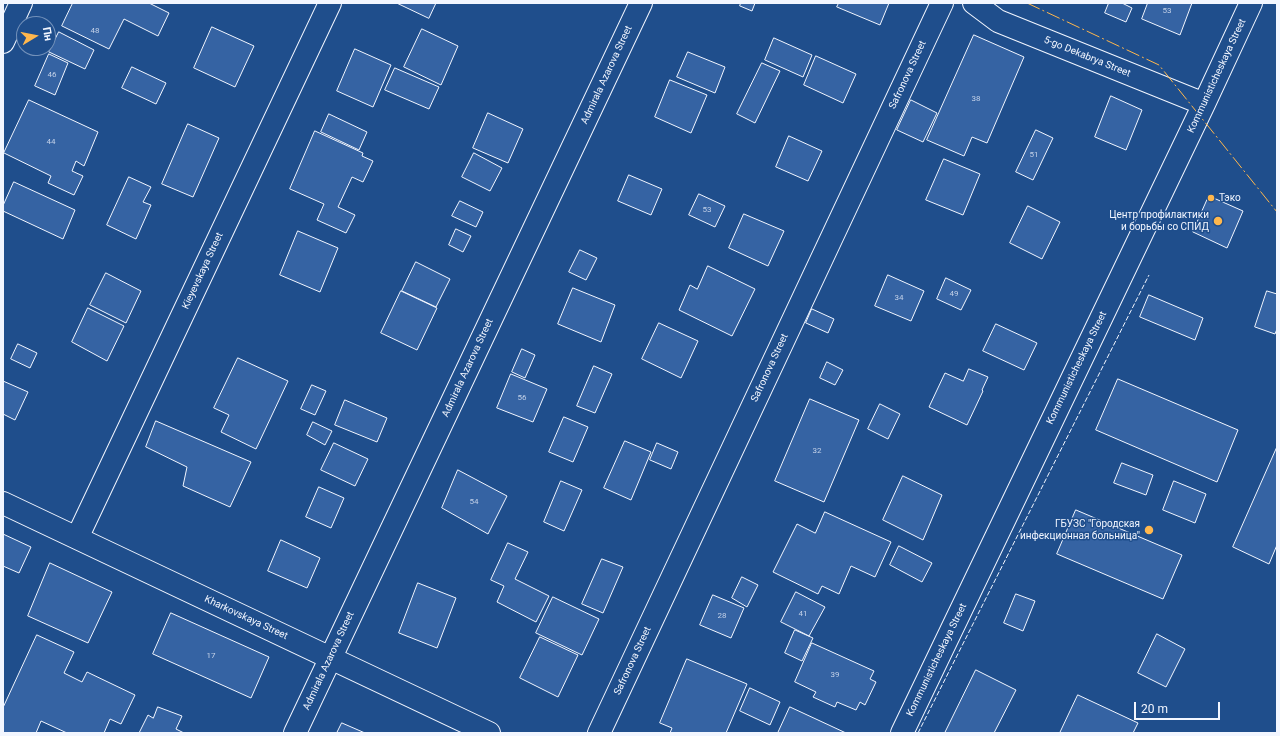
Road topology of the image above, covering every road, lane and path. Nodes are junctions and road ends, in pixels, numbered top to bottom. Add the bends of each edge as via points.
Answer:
1 (21, 3) edge
2 (330, 3) edge
3 (641, 3) edge
4 (942, 3) edge
5 (974, 3) edge
6 (1251, 3) edge
7 (3, 42) edge
8 (1204, 104) junction
9 (3, 503) edge
10 (77, 538) junction
11 (331, 657) junction
12 (295, 733) edge
13 (489, 733) edge
14 (599, 733) edge
15 (902, 733) edge

1 - 7 street
2 - 10 street, Kieyevskaya Street
3 - 11 street, Admirala Azarova Street
4 - 14 street, Safronova Street
5 - 8 street, 5-go Dekabrya Street via 998,21
6 - 8 street, Kommunisticheskaya Street
8 - 15 street, Kommunisticheskaya Street
9 - 10 street, Kharkovskaya Street
10 - 11 street, Kharkovskaya Street
11 - 12 street, Admirala Azarova Street
11 - 13 street, Kharkovskaya Street

